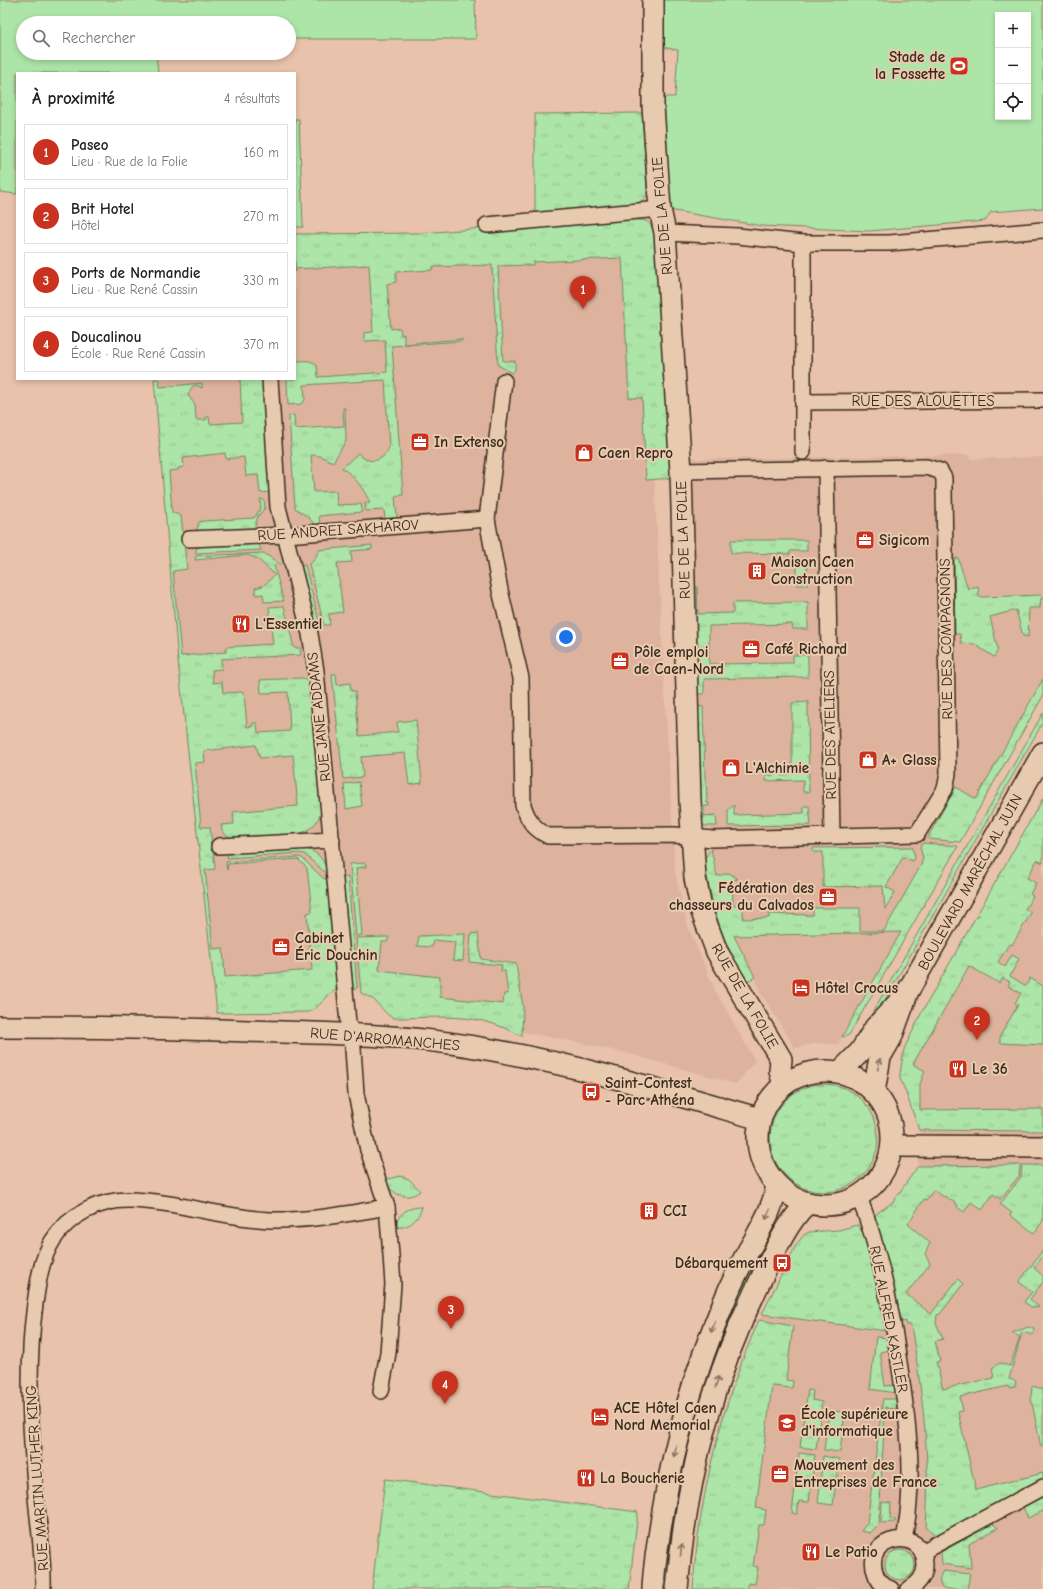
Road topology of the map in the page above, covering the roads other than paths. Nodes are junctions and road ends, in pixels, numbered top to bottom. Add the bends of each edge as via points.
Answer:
1 (653, 0) edge
2 (660, 209) junction
3 (487, 225) dead end
4 (1043, 230) edge
5 (665, 233) junction
6 (802, 243) junction
7 (270, 380) edge
8 (504, 381) dead end
9 (1043, 400) edge
10 (803, 402) junction
11 (803, 452) dead end
12 (826, 468) junction
13 (681, 471) junction
14 (487, 519) junction
15 (286, 535) junction
16 (189, 539) dead end
17 (1043, 753) edge
18 (832, 835) junction
19 (692, 837) junction
20 (332, 840) junction
21 (219, 846) dead end
22 (908, 991) junction
23 (0, 1027) edge
24 (352, 1033) junction
25 (781, 1059) junction
26 (840, 1072) junction
27 (803, 1075) junction
28 (784, 1085) junction
29 (874, 1092) junction
30 (760, 1120) junction
31 (893, 1146) junction
32 (1043, 1147) edge
33 (777, 1186) junction
34 (859, 1197) junction
35 (807, 1204) junction
36 (387, 1207) junction
37 (381, 1391) dead end
38 (1043, 1487) edge
39 (904, 1539) junction
40 (922, 1552) junction
41 (918, 1587) edge
42 (43, 1589) edge
43 (653, 1589) edge
44 (677, 1589) edge
45 (891, 1589) edge

1 - 2 main road, RUE DE LA FOLIE via 653,106
2 - 3 street
2 - 5 main road, RUE DE LA FOLIE
4 - 6 street via 890,243
5 - 6 street via 738,236
5 - 13 main road, RUE DE LA FOLIE
6 - 10 street
7 - 15 street, RUE JANE ADDAMS via 278,507
8 - 14 street, RUE DES COMPAGNONS
9 - 10 street, RUE DES ALOUETTES
10 - 11 street
12 - 13 street, RUE DES COMPAGNONS
12 - 18 street, RUE DES ATELIERS
12 - 18 street, RUE DES COMPAGNONS via 934,468 940,471 944,478 945,496 947,782 917,834
13 - 19 main road, RUE DE LA FOLIE
14 - 15 street, RUE ANDREI SAKHAROV
14 - 19 street, RUE DES COMPAGNONS via 500,590 521,678 523,805 530,824 548,836
15 - 16 street, RUE ANDREI SAKHAROV
15 - 20 street, RUE JANE ADDAMS via 316,670
17 - 22 main road, BOULEVARD MARÉCHAL JUIN
18 - 19 street, RUE DES COMPAGNONS via 712,839
19 - 25 main road, RUE DE LA FOLIE via 699,901 716,952
20 - 21 street
20 - 24 street, RUE JANE ADDAMS via 348,1022
22 - 26 main road, BOULEVARD MARÉCHAL JUIN via 875,1028 860,1052
29 -> 22 main road, BOULEVARD MARÉCHAL JUIN via 880,1057 891,1038
23 - 24 main road, RUE D'ARROMANCHES
24 - 30 main road, RUE D'ARROMANCHES via 452,1043 525,1056 594,1072
24 - 36 street, RUE JANE ADDAMS via 359,1108 368,1150
25 - 27 main road, RUE DE LA FOLIE via 792,1064
25 - 28 main road, RUE DE LA FOLIE via 780,1071
26 - 27 main road via 827,1071
26 - 29 main road via 859,1080
27 - 28 main road
28 - 30 main road via 770,1100
29 - 31 main road via 887,1112
30 - 33 main road via 760,1156 764,1168
31 - 32 main road
31 - 34 main road via 884,1171
33 - 35 main road via 791,1197
33 -> 43 main road via 770,1213 722,1304 690,1392 665,1500 656,1551
34 - 35 main road via 830,1206
34 - 39 street, RUE ALFRED KASTLER via 871,1227 884,1280 904,1393 910,1479 910,1500
44 -> 35 main road via 685,1514 696,1460 719,1377 745,1312 772,1256 795,1216
36 - 37 street, RUE JANE ADDAMS via 393,1284 388,1353
36 - 42 street, RUE MARTIN LUTHER KING via 320,1219 270,1220 126,1200 98,1205 78,1215 60,1230 49,1246 40,1270 32,1328 30,1392 34,1484 42,1552
38 - 40 street
39 - 40 street
39 - 45 street via 888,1541 876,1552 876,1576 881,1583
40 - 41 street via 925,1567

